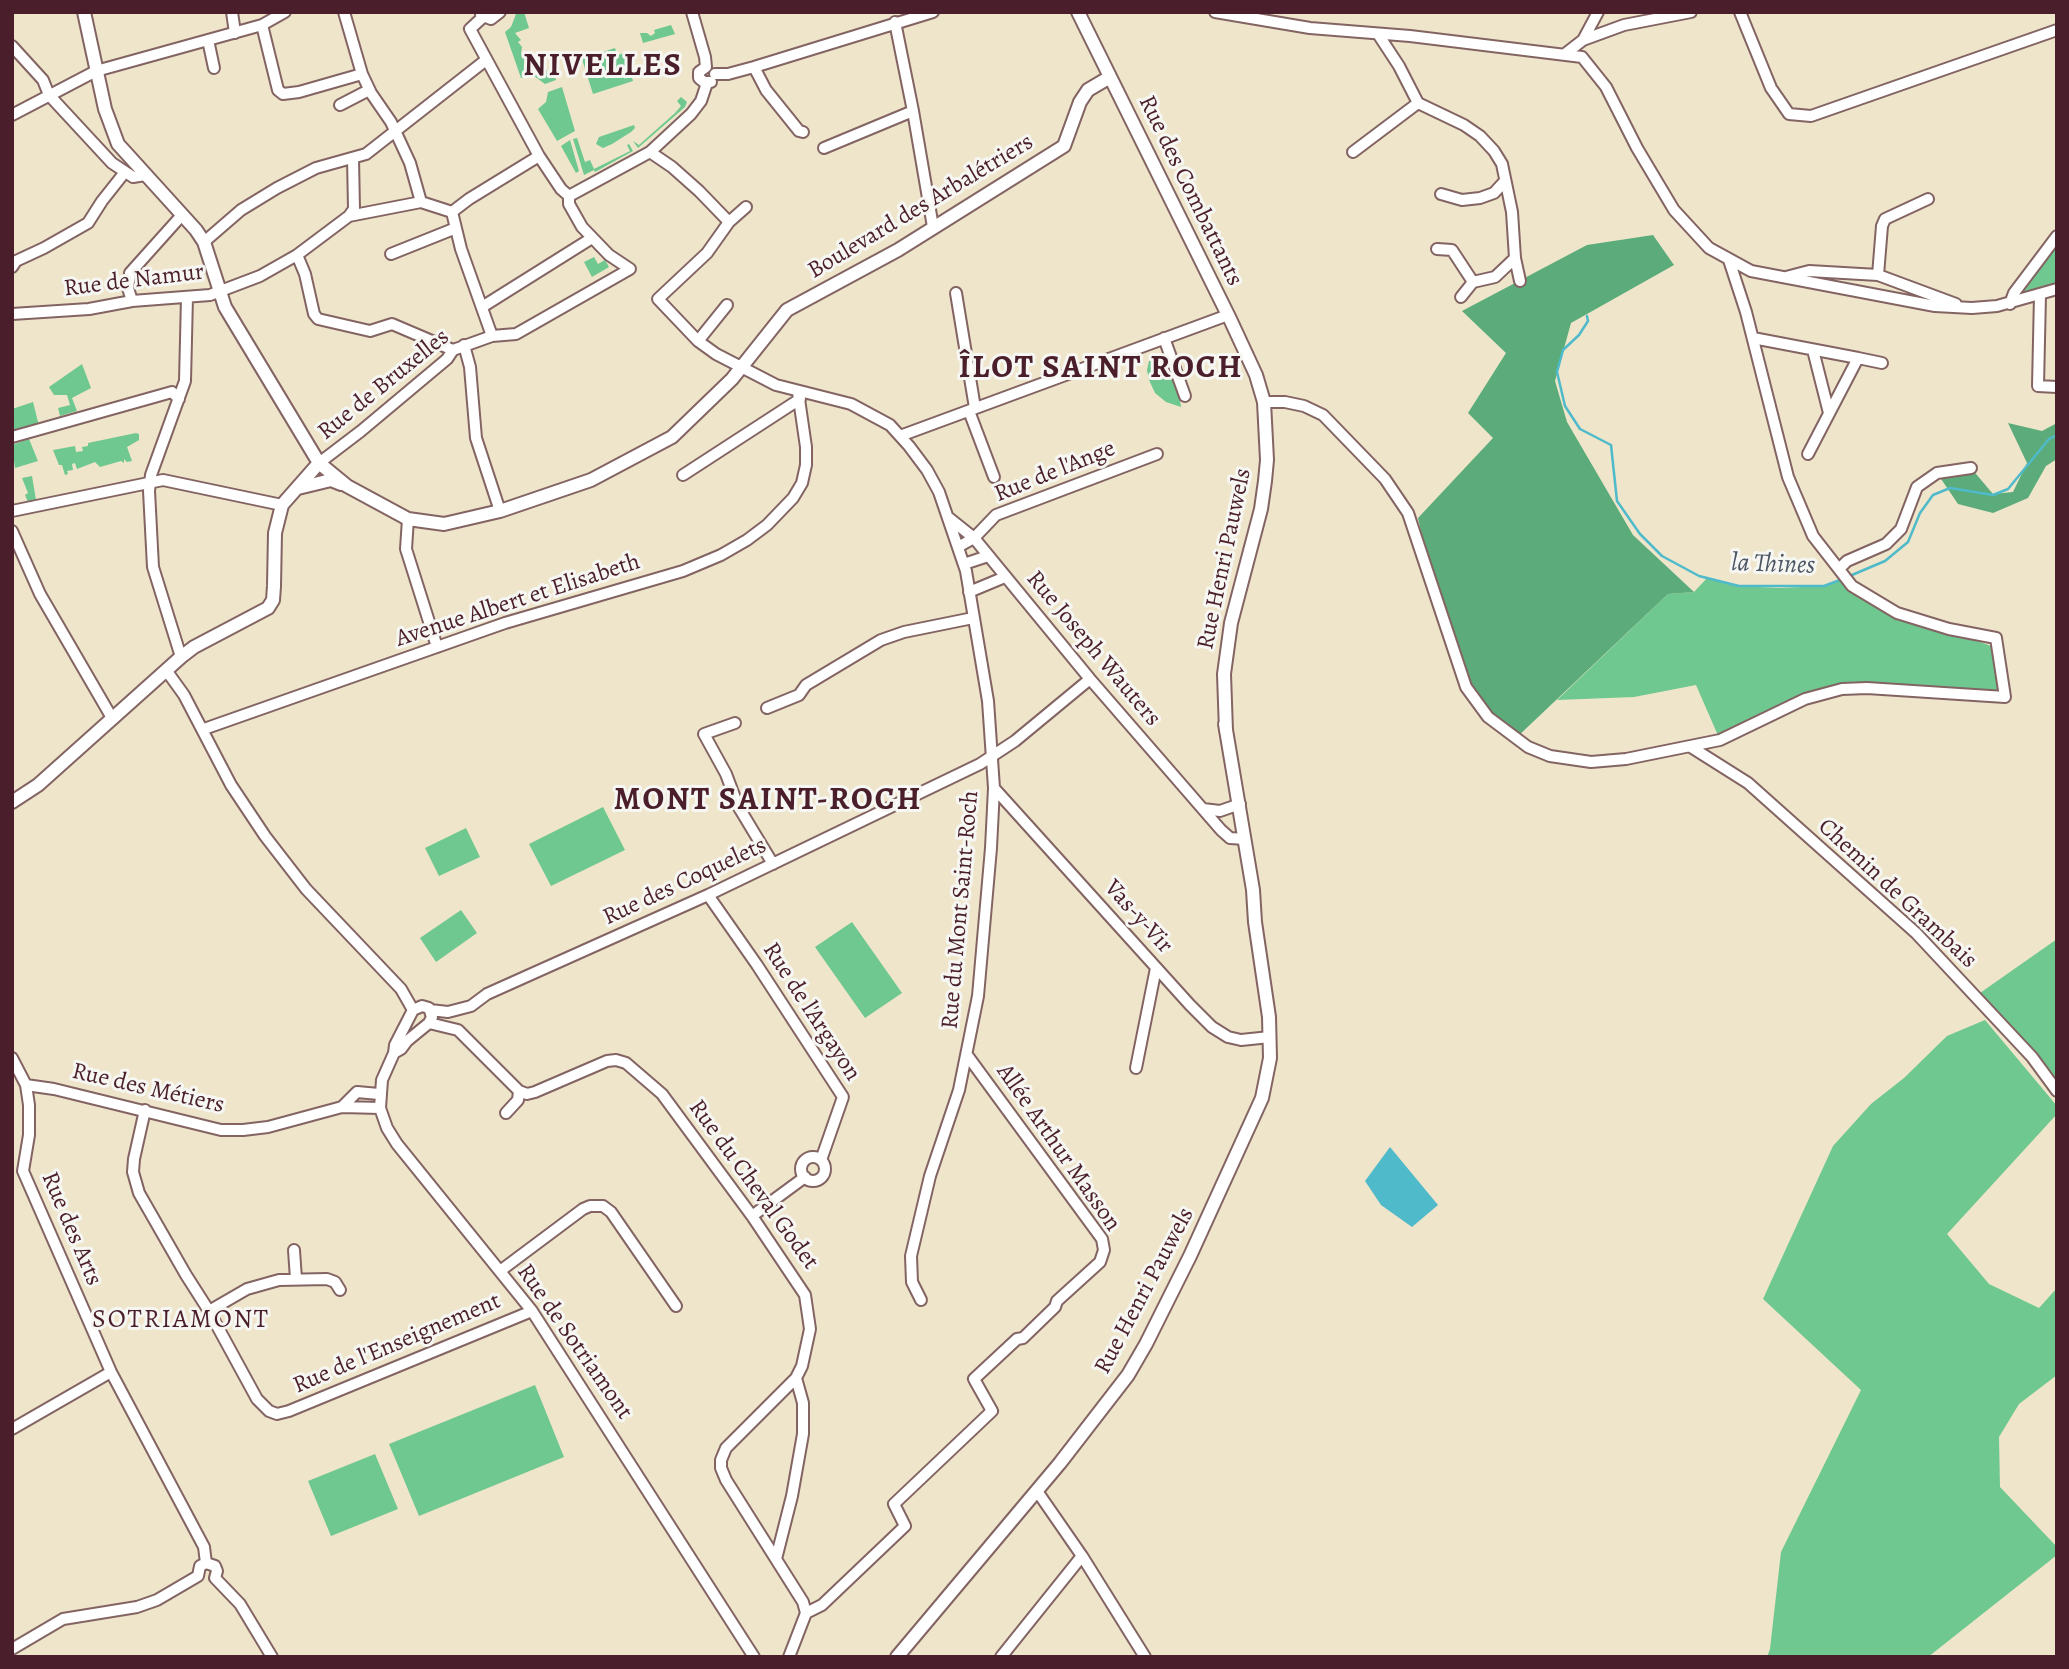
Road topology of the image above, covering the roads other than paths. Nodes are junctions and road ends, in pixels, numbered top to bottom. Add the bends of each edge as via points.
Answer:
1 (83, 12) edge
2 (232, 12) edge
3 (285, 12) edge
4 (344, 12) edge
5 (500, 12) edge
6 (692, 12) edge
7 (933, 12) edge
8 (1078, 12) edge
9 (1215, 12) edge
10 (1598, 12) edge
11 (1623, 12) edge
12 (1690, 12) edge
13 (1740, 12) edge
14 (481, 15) edge
15 (895, 22) junction
16 (262, 25) junction
17 (1624, 25) junction
18 (2057, 30) edge
19 (235, 33) junction
20 (1378, 34) junction
21 (208, 40) junction
22 (1583, 40) junction
23 (12, 46) edge
24 (1565, 54) junction
25 (486, 60) junction
26 (705, 67) junction
27 (754, 67) junction
28 (214, 68) dead end
29 (96, 71) junction
30 (362, 74) junction
31 (715, 74) junction
32 (1110, 76) junction
33 (707, 83) junction
34 (369, 90) junction
35 (49, 95) junction
36 (1418, 103) junction
37 (340, 105) dead end
38 (913, 111) junction
39 (12, 116) edge
40 (396, 132) junction
41 (803, 132) dead end
42 (824, 148) dead end
43 (650, 152) junction
44 (1353, 152) dead end
45 (539, 156) junction
46 (353, 158) junction
47 (125, 172) junction
48 (145, 176) junction
49 (1505, 181) junction
50 (1441, 194) dead end
51 (569, 196) junction
52 (1928, 199) dead end
53 (421, 202) junction
54 (746, 207) dead end
55 (452, 212) junction
56 (182, 215) junction
57 (349, 216) junction
58 (729, 222) junction
59 (933, 227) junction
60 (456, 228) junction
61 (2057, 236) edge
62 (592, 238) junction
63 (204, 242) junction
64 (1437, 249) dead end
65 (391, 254) dead end
66 (296, 255) junction
67 (1515, 258) junction
68 (1728, 261) junction
69 (14, 264) edge
70 (1878, 275) junction
71 (1783, 278) junction
72 (1520, 281) dead end
73 (1473, 282) junction
74 (2057, 289) edge
75 (219, 292) junction
76 (956, 293) dead end
77 (2040, 295) junction
78 (187, 296) junction
79 (1461, 297) dead end
80 (132, 301) junction
81 (2010, 304) junction
82 (727, 305) dead end
83 (482, 307) junction
84 (1965, 308) junction
85 (12, 314) edge
86 (1228, 315) junction
87 (492, 336) junction
88 (1164, 338) junction
89 (1753, 338) junction
90 (698, 341) junction
91 (464, 345) junction
92 (453, 350) junction
93 (1813, 350) junction
94 (1858, 358) junction
95 (1882, 363) dead end
96 (741, 366) junction
97 (2057, 387) edge
98 (799, 396) junction
99 (1185, 396) dead end
100 (1263, 396) junction
101 (179, 399) junction
102 (972, 409) junction
103 (1829, 413) junction
104 (900, 436) junction
105 (12, 437) edge
106 (1157, 454) dead end
107 (1808, 454) dead end
108 (319, 463) junction
109 (1971, 468) dead end
110 (683, 475) dead end
111 (994, 477) dead end
112 (150, 482) junction
113 (347, 486) junction
114 (295, 489) junction
115 (282, 505) junction
116 (12, 511) edge
117 (500, 511) junction
118 (947, 514) junction
119 (408, 519) junction
120 (13, 535) edge
121 (974, 538) junction
122 (958, 547) junction
123 (988, 556) junction
124 (964, 564) junction
125 (1839, 569) junction
126 (1005, 577) junction
127 (970, 592) junction
128 (973, 618) junction
129 (438, 647) junction
130 (181, 657) junction
131 (166, 670) junction
132 (1090, 679) junction
133 (767, 708) dead end
134 (112, 718) junction
135 (735, 723) dead end
136 (204, 729) junction
137 (1691, 747) junction
138 (991, 759) junction
139 (994, 788) junction
140 (12, 802) edge
141 (1237, 805) junction
142 (1203, 809) junction
143 (1242, 839) junction
144 (773, 864) junction
145 (708, 895) junction
146 (1156, 968) junction
147 (430, 1010) junction
148 (448, 1012) junction
149 (412, 1013) junction
150 (427, 1025) junction
151 (457, 1030) junction
152 (1270, 1037) junction
153 (394, 1053) junction
154 (967, 1055) junction
155 (12, 1058) edge
156 (1136, 1068) dead end
157 (26, 1085) junction
158 (519, 1091) junction
159 (2057, 1091) edge
160 (379, 1094) junction
161 (342, 1107) junction
162 (380, 1108) junction
163 (145, 1110) junction
164 (506, 1113) dead end
165 (752, 1216) junction
166 (294, 1250) dead end
167 (500, 1271) junction
168 (296, 1279) junction
169 (340, 1290) dead end
170 (921, 1300) dead end
171 (676, 1306) dead end
172 (209, 1311) junction
173 (532, 1311) junction
174 (111, 1372) junction
175 (796, 1378) junction
176 (12, 1429) edge
177 (1037, 1491) junction
178 (1082, 1556) junction
179 (776, 1559) junction
180 (206, 1563) junction
181 (198, 1576) junction
182 (215, 1578) junction
183 (806, 1613) junction
184 (12, 1648) edge
185 (272, 1657) edge
186 (754, 1657) edge
187 (789, 1657) edge
188 (897, 1657) edge
189 (1001, 1657) edge
190 (1146, 1657) edge

1 - 29 main road
2 - 19 street
3 - 16 street
4 - 30 street
5 - 14 street via 494,18
6 - 26 street
7 - 15 street
8 - 32 main road, Rue des Combattants
9 - 20 street
10 - 22 street
11 - 17 street
12 - 17 street
13 - 18 street via 1771,88 1789,114 1811,116
14 - 25 street via 470,29
15 - 27 street
15 - 38 street
16 - 19 street
16 - 30 street via 278,90 283,94
17 - 22 street
19 - 21 street
20 - 24 street
20 - 36 street
21 - 28 street
21 - 29 street
22 - 24 street
23 - 35 street via 43,80
24 - 68 street via 1582,57 1591,67 1674,210 1709,248
25 - 40 street
25 - 45 street
26 - 31 street
26 - 33 street via 699,75
27 - 31 street
27 - 41 street via 766,90
29 - 35 street
29 - 48 main road via 118,144
30 - 34 street
31 - 33 street
32 - 59 main road, Boulevard des Arbalétriers via 1088,90 1080,102 1064,146
32 - 86 main road, Rue des Combattants
33 - 43 street via 691,114
34 - 37 street
34 - 40 street
35 - 39 street
35 - 47 street via 111,163
36 - 44 street
36 - 49 street via 1480,136 1502,164
38 - 42 street
38 - 59 street
40 - 46 street
40 - 53 street
43 - 51 street
43 - 58 street
45 - 51 street
45 - 55 street
46 - 57 street via 354,209
46 - 63 street via 316,168 265,195
47 - 48 street
47 - 69 street via 88,223
48 - 56 main road
49 - 50 street via 1494,193 1480,198 1462,200
49 - 67 street
51 - 62 street via 569,204
52 - 70 street via 1885,219
53 - 55 street
53 - 57 street
54 - 58 street
55 - 60 street
56 - 63 main road
56 - 80 street via 130,273
57 - 66 street, Rue de Namur
58 - 90 street, Rue du Mont Saint-Roch via 707,253 658,299
59 - 96 main road, Boulevard des Arbalétriers via 787,310
60 - 65 street
60 - 83 street
61 - 81 street
62 - 83 street
62 - 87 street, Rue de Bruxelles via 630,269 516,334
63 - 75 main road
64 - 73 street via 1452,250
66 - 75 street, Rue de Namur
66 - 92 street via 318,319 370,331 392,324
67 - 72 street
67 - 73 street via 1495,277
68 - 71 street
68 - 89 street
70 - 71 street via 1809,271
70 - 84 street
71 - 84 street via 1906,302
73 - 79 street
74 - 77 street
75 - 78 street, Rue de Namur
75 - 108 main road
76 - 102 street
77 - 81 street
77 - 97 street via 2038,386
78 - 80 street, Rue de Namur
78 - 101 street via 187,359
80 - 85 street, Rue de Namur
81 - 84 street
82 - 90 street
83 - 87 street
86 - 88 street
86 - 100 main road, Rue des Combattants
87 - 91 street, Rue de Bruxelles
88 - 99 street
88 - 102 street
89 - 93 street
89 - 125 street via 1788,477 1813,536
90 - 96 street, Rue du Mont Saint-Roch
91 - 92 street, Rue de Bruxelles
91 - 117 street via 476,438
92 - 108 street, Rue de Bruxelles
93 - 94 street
93 - 103 street
94 - 95 street
94 - 103 street
96 - 98 street, Rue du Mont Saint-Roch
96 - 117 main road, Boulevard des Arbalétriers via 672,437 591,480
98 - 104 street, Rue du Mont Saint-Roch via 851,404 890,425
98 - 110 street
98 - 129 street, Avenue Albert et Elisabeth via 807,465 802,483 781,512 747,540 682,571
100 - 137 street via 1323,415 1385,479 1408,513 1461,679 1488,717 1528,747 1572,761 1626,759
100 - 141 main road, Rue Henri Pauwels via 1265,481 1231,623 1224,674
101 - 105 street via 172,393
101 - 112 street
102 - 104 street
102 - 111 street
103 - 107 street
104 - 118 street, Rue du Mont Saint-Roch via 927,470
106 - 121 street, Rue de l'Ange via 996,515
108 - 113 main road
108 - 114 main road
109 - 125 street via 1937,473 1917,488 1900,529 1886,544
112 - 115 street via 163,480
112 - 116 street
112 - 130 street via 153,567
113 - 114 main road via 331,480
113 - 119 main road
114 - 115 main road
115 - 130 main road via 268,608
117 - 119 main road, Boulevard des Arbalétriers via 444,524
118 - 121 street, Rue Joseph Wauters
118 - 122 street, Rue du Mont Saint-Roch
119 - 129 street via 406,549
120 - 134 street via 40,594
121 - 122 street, Rue de l'Ange
121 - 123 street, Rue Joseph Wauters
122 - 124 street, Rue du Mont Saint-Roch
123 - 124 street
123 - 126 street, Rue Joseph Wauters
124 - 127 street, Rue du Mont Saint-Roch
125 - 137 street via 1852,586 1897,613 1996,638 2005,697 1842,689 1805,699 1720,740
126 - 127 street
126 - 132 street, Rue Joseph Wauters
127 - 128 street, Rue du Mont Saint-Roch
128 - 133 street via 881,640 806,685 799,695
128 - 138 street, Rue du Mont Saint-Roch via 988,701
129 - 136 street, Avenue Albert et Elisabeth
130 - 131 main road
131 - 134 main road
131 - 136 street
132 - 138 street, Rue des Coquelets
132 - 142 street, Rue Joseph Wauters
134 - 140 main road via 38,785
135 - 144 street via 704,734 738,806
136 - 149 street via 249,812 306,889 394,982
137 - 159 street, Chemin de Grambais via 1748,783 1916,933 2032,1057
138 - 139 street, Rue du Mont Saint-Roch
138 - 144 street, Rue des Coquelets
139 - 146 street, Vas-y-Vir
139 - 154 street, Rue du Mont Saint-Roch via 978,996
141 - 142 street via 1220,811
141 - 143 main road, Rue Henri Pauwels
142 - 143 street, Rue Joseph Wauters via 1230,838
143 - 152 main road, Rue Henri Pauwels via 1253,890
144 - 145 street, Rue des Coquelets
145 - 148 street, Rue des Coquelets via 498,989 471,1006
145 - 165 street, Rue de l'Argayon via 843,1097 821,1160 806,1160 802,1168 806,1177
146 - 152 street, Vas-y-Vir via 1227,1037
146 - 156 street
147 - 148 street, Rue des Coquelets
147 - 149 street via 422,1006
147 - 150 street
148 - 151 street via 457,1018
149 - 150 street via 417,1026
149 - 153 street, Rue de Sotriamont
150 - 151 street
150 - 153 street, Rue de Sotriamont
151 - 158 street
152 - 177 main road, Rue Henri Pauwels via 1266,1082 1257,1111 1151,1335 1105,1407
153 - 160 street, Rue de Sotriamont
154 - 170 street, Rue du Mont Saint-Roch via 920,1208 911,1256 912,1282
154 - 183 street, Allée Arthur Masson via 1098,1234 1104,1250 1100,1262 974,1380 992,1411 894,1504 905,1526 822,1605
155 - 157 street, Rue des Arts
157 - 163 street, Rue des Métiers
157 - 174 street, Rue des Arts via 29,1135 23,1171
158 - 164 street via 518,1100
158 - 165 street, Rue du Cheval Godet via 535,1093 607,1060 626,1063 662,1094
160 - 161 street via 357,1093
160 - 162 street, Rue de Sotriamont
161 - 162 street
161 - 163 street, Rue des Métiers via 243,1130 203,1126
162 - 167 street, Rue de Sotriamont via 397,1144
163 - 172 street, Rue de l'Enseignement via 134,1159 135,1181
165 - 175 street, Rue du Cheval Godet via 805,1295 810,1329
166 - 168 street
167 - 171 street via 583,1209 603,1206
167 - 173 street, Rue de Sotriamont
168 - 169 street via 327,1279
168 - 172 street via 261,1284
172 - 173 street, Rue de l'Enseignement via 257,1399 276,1414
173 - 186 street, Rue de Sotriamont
174 - 176 street
174 - 180 street, Rue des Arts via 204,1547
175 - 179 street via 803,1403 803,1434
175 - 179 street, Rue du Cheval Godet via 721,1460 726,1480
177 - 178 street
177 - 188 main road, Rue Henri Pauwels
178 - 189 street
178 - 190 street
179 - 183 street, Rue du Cheval Godet
180 - 181 street via 200,1566
180 - 182 street via 215,1566
181 - 182 street via 207,1582
181 - 184 street via 137,1607 63,1619
182 - 185 street via 240,1604
183 - 187 street

